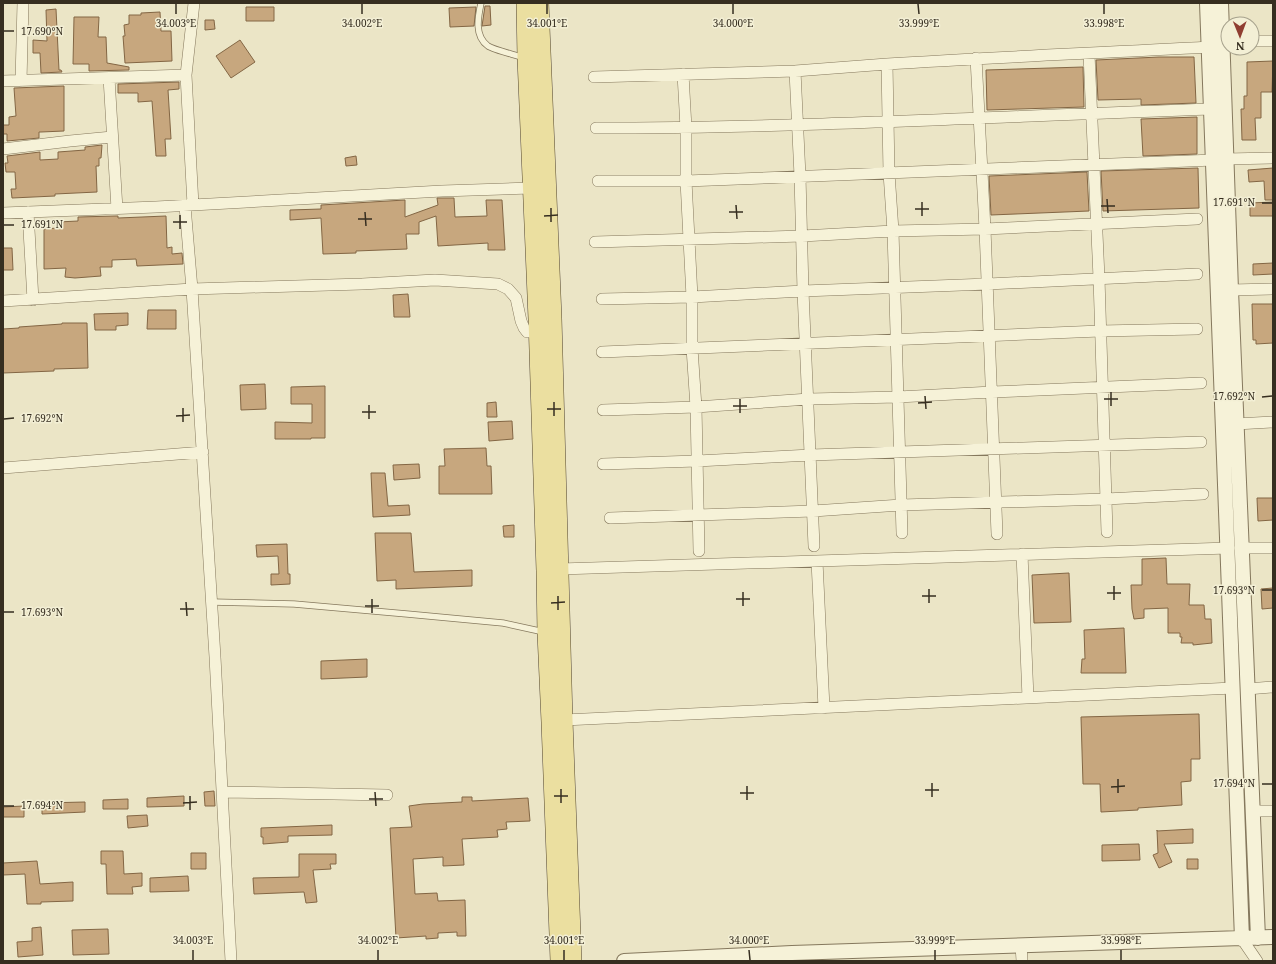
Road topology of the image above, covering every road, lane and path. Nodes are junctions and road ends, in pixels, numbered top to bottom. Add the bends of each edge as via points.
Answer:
1 (23, 3) edge
2 (194, 3) edge
3 (481, 3) edge
4 (525, 3) edge
5 (540, 3) edge
6 (1207, 3) edge
7 (1221, 3) edge
8 (1222, 16) edge
9 (1260, 41) edge
10 (1273, 41) edge
11 (1209, 47) junction
12 (1089, 54) junction
13 (1224, 56) edge
14 (526, 58) junction
15 (976, 58) junction
16 (887, 64) junction
17 (795, 71) junction
18 (683, 74) junction
19 (186, 75) junction
20 (594, 77) dead end
21 (109, 78) junction
22 (3, 81) edge
23 (21, 81) junction
24 (1212, 109) junction
25 (1093, 113) junction
26 (979, 118) junction
27 (888, 122) junction
28 (798, 125) junction
29 (596, 128) dead end
30 (686, 128) junction
31 (112, 137) junction
32 (3, 149) edge
33 (1273, 158) edge
34 (1220, 160) junction
35 (1094, 165) junction
36 (982, 168) junction
37 (889, 173) junction
38 (800, 176) junction
39 (686, 180) junction
40 (598, 181) dead end
41 (531, 188) junction
42 (189, 205) junction
43 (117, 209) junction
44 (28, 212) junction
45 (3, 213) edge
46 (1198, 219) dead end
47 (1097, 223) junction
48 (986, 229) junction
49 (892, 231) junction
50 (802, 236) junction
51 (689, 238) junction
52 (595, 242) dead end
53 (1198, 274) dead end
54 (1099, 278) junction
55 (988, 284) junction
56 (894, 287) junction
57 (192, 289) junction
58 (1273, 289) edge
59 (1231, 290) junction
60 (803, 291) junction
61 (692, 297) junction
62 (602, 299) dead end
63 (33, 300) junction
64 (3, 301) edge
65 (1197, 329) dead end
66 (545, 331) junction
67 (1100, 331) junction
68 (990, 336) junction
69 (896, 339) junction
70 (805, 344) junction
71 (692, 348) junction
72 (602, 352) dead end
73 (1227, 355) junction
74 (1200, 383) dead end
75 (1102, 387) junction
76 (992, 392) junction
77 (898, 397) junction
78 (809, 399) junction
79 (696, 406) junction
80 (603, 410) dead end
81 (1273, 422) edge
82 (1236, 424) junction
83 (1201, 442) dead end
84 (1104, 445) junction
85 (994, 449) junction
86 (203, 452) junction
87 (900, 452) junction
88 (811, 455) junction
89 (697, 462) junction
90 (603, 464) dead end
91 (3, 468) edge
92 (1203, 494) dead end
93 (1106, 499) junction
94 (996, 503) junction
95 (901, 505) junction
96 (813, 511) junction
97 (698, 514) junction
98 (610, 518) dead end
99 (1107, 532) dead end
100 (902, 533) dead end
101 (997, 534) dead end
102 (814, 546) dead end
103 (1235, 548) junction
104 (1273, 548) edge
105 (699, 551) dead end
106 (1022, 554) junction
107 (817, 561) junction
108 (560, 569) junction
109 (212, 602) junction
110 (546, 633) junction
111 (1273, 687) edge
112 (1240, 688) junction
113 (1028, 698) junction
114 (824, 708) junction
115 (564, 720) junction
116 (222, 792) junction
117 (387, 795) dead end
118 (1253, 811) junction
119 (1273, 811) edge
120 (1273, 937) edge
121 (1258, 938) junction
122 (1242, 939) junction
123 (1021, 945) junction
124 (792, 957) edge
125 (231, 961) edge
126 (559, 961) edge
127 (573, 961) edge
128 (624, 961) edge
129 (1022, 961) edge
130 (1257, 961) edge

1 - 23 street
2 - 19 street
3 - 14 lane via 478,19 480,37 488,46
4 - 14 main road
5 - 66 main road
6 - 11 street
7 - 8 street
9 - 10 street
11 - 12 street
11 - 24 street
12 - 15 street
12 - 25 street
13 - 34 street
14 - 41 main road
15 - 16 street
15 - 26 street
16 - 17 street
16 - 27 street
17 - 18 street
17 - 28 street
18 - 20 street
18 - 30 street
19 - 21 street
19 - 42 street
21 - 23 street
21 - 31 street
22 - 23 street
24 - 25 street
24 - 34 street
25 - 26 street
25 - 35 street
26 - 27 street
26 - 36 street
27 - 28 street
27 - 37 street
28 - 30 street
28 - 38 street
29 - 30 street
30 - 39 street
31 - 32 street
31 - 43 street
33 - 34 street
34 - 35 street
34 - 59 street
34 - 73 street
35 - 36 street
35 - 47 street
36 - 37 street
36 - 48 street
37 - 38 street
37 - 49 street
38 - 39 street
38 - 50 street
39 - 40 street
39 - 51 street
41 - 42 street
41 - 66 main road
42 - 43 street
42 - 57 street
43 - 44 street
44 - 45 street
44 - 63 street
46 - 47 street
47 - 48 street
47 - 54 street
48 - 49 street
48 - 55 street
49 - 50 street
49 - 56 street
50 - 51 street
50 - 60 street
51 - 52 street
51 - 61 street
53 - 54 street
54 - 55 street
54 - 67 street
55 - 56 street
55 - 68 street
56 - 60 street
56 - 69 street
57 - 63 street
57 - 66 street via 435,280 498,284 508,289 516,298 527,332
57 - 86 street
58 - 59 street
59 - 73 street
60 - 61 street
60 - 70 street
61 - 62 street
61 - 71 street
63 - 64 street
65 - 67 street
66 - 108 main road
66 - 110 main road
67 - 68 street
67 - 75 street
68 - 69 street
68 - 76 street
69 - 70 street
69 - 77 street
70 - 71 street
70 - 78 street
71 - 72 street
71 - 79 street
73 - 82 street
73 - 103 street
74 - 75 street
75 - 76 street
75 - 84 street
76 - 77 street
76 - 85 street
77 - 78 street
77 - 87 street
78 - 79 street
78 - 88 street
79 - 80 street
79 - 89 street
81 - 82 street
82 - 103 street
83 - 84 street
84 - 85 street
84 - 93 street
85 - 87 street
85 - 94 street
86 - 91 street
86 - 109 street
87 - 88 street
87 - 95 street
88 - 89 street
88 - 96 street
89 - 90 street
89 - 97 street
92 - 93 street
93 - 94 street
93 - 99 street
94 - 95 street
94 - 101 street
95 - 96 street
95 - 100 street
96 - 97 street
96 - 102 street
97 - 98 street
97 - 105 street
103 - 104 street
103 - 106 street
103 - 112 street
106 - 107 street
106 - 113 street
107 - 108 street
107 - 114 street
108 - 115 main road
109 - 110 lane via 294,604 400,613 503,623
109 - 116 street
110 - 126 main road
111 - 112 street
112 - 113 street
112 - 118 street
112 - 122 street
113 - 114 street
114 - 115 street
115 - 127 main road
116 - 117 street
116 - 125 street
118 - 119 street
118 - 121 street
120 - 121 street
121 - 122 street
121 - 130 street
122 - 123 street
122 - 130 street
123 - 124 street
123 - 129 street
124 - 128 street

